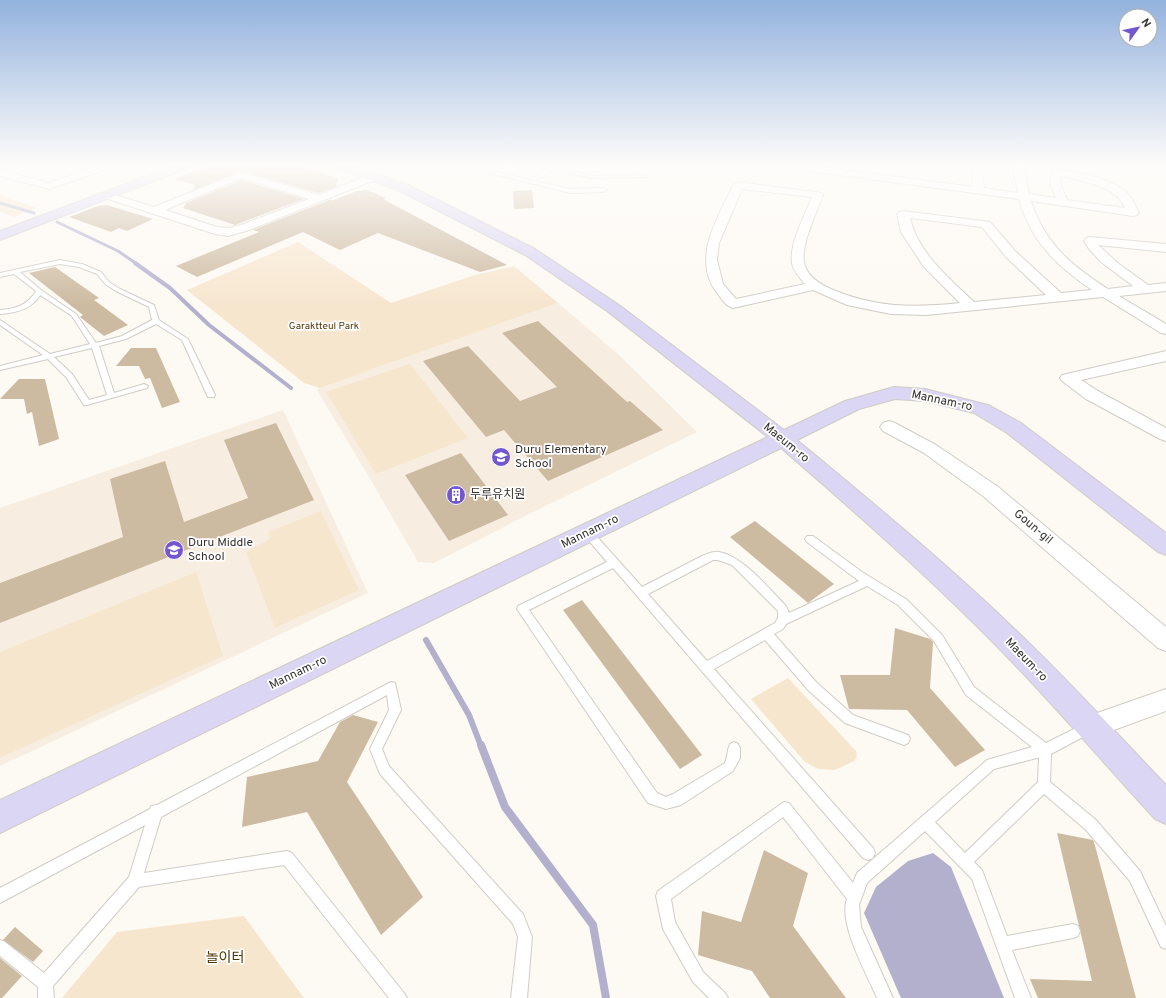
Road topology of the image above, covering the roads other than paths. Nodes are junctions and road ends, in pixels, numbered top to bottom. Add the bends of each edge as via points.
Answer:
1 (62, 213) edge
2 (159, 213) edge
3 (283, 213) edge
4 (453, 213) edge
5 (726, 213) edge
6 (812, 213) edge
7 (1029, 213) edge
8 (0, 236) edge
9 (1166, 248) edge
10 (16, 272) junction
11 (0, 275) edge
12 (814, 286) junction
13 (1166, 287) edge
14 (1145, 289) junction
15 (39, 291) junction
16 (1106, 293) junction
17 (1058, 298) junction
18 (970, 306) junction
19 (0, 312) edge
20 (156, 321) junction
21 (0, 322) edge
22 (1166, 330) edge
23 (95, 346) junction
24 (49, 356) junction
25 (1162, 359) edge
26 (0, 368) edge
27 (144, 386) dead end
28 (211, 395) dead end
29 (112, 396) junction
30 (889, 427) dead end
31 (1166, 435) edge
32 (783, 439) junction
33 (588, 533) junction
34 (810, 539) dead end
35 (1166, 546) edge
36 (614, 563) junction
37 (868, 581) junction
38 (640, 592) junction
39 (783, 621) junction
40 (766, 633) junction
41 (1166, 641) edge
42 (706, 668) junction
43 (1166, 700) edge
44 (1089, 727) junction
45 (904, 739) dead end
46 (734, 748) dead end
47 (1045, 750) junction
48 (1025, 761) dead end
49 (1044, 785) junction
50 (1166, 808) edge
51 (156, 812) junction
52 (0, 817) edge
53 (926, 822) junction
54 (868, 853) dead end
55 (965, 862) junction
56 (135, 881) junction
57 (0, 896) edge
58 (855, 897) junction
59 (1073, 931) dead end
60 (1166, 942) edge
61 (1003, 944) junction
62 (0, 947) edge
63 (46, 990) edge
64 (399, 998) edge
65 (519, 998) edge
66 (720, 998) edge
67 (885, 998) edge
68 (1023, 998) edge

1 - 8 street
2 - 3 street via 228,232
4 - 32 street, Maeum-ro via 530,252 613,308
5 - 12 street via 713,243 711,260 717,285 733,304
6 - 12 street via 799,248 798,263
7 - 16 street via 1037,232 1061,261
9 - 14 street via 1090,241 1091,247
10 - 11 lane
10 - 15 lane
10 - 20 lane via 60,262 80,265 99,273 107,283 118,290 152,306
12 - 18 street via 847,301 891,310 926,311
13 - 14 street
14 - 16 street
15 - 19 lane via 37,297 29,304
15 - 23 lane via 74,315
16 - 17 street
16 - 22 street
17 - 18 street
17 - 18 street via 1015,261 986,224 903,214 907,232 928,264
20 - 23 lane via 124,338
20 - 28 lane via 185,339
21 - 24 lane
23 - 24 lane
23 - 29 lane
24 - 26 lane
24 - 29 lane via 68,376 87,403
25 - 31 street via 1068,378 1092,395
27 - 29 lane
30 - 41 street, Goun-gil via 930,449 990,492
32 - 33 street, Mannam-ro
32 - 35 street, Mannam-ro via 852,405 894,392 925,395 980,409 1014,428
32 - 44 street, Maeum-ro via 862,505 967,601 1024,656
33 - 36 lane
33 - 52 street, Mannam-ro
34 - 37 lane
36 - 38 lane
36 - 46 lane via 522,609 653,798 666,803 676,800 729,767 734,758
37 - 39 lane
37 - 47 lane via 902,602 938,638 970,691
38 - 39 lane via 705,559 719,556 735,562 782,609
38 - 42 lane
39 - 40 lane
40 - 42 lane
40 - 45 lane via 813,688 848,719
42 - 54 lane
43 - 44 street
44 - 47 lane
44 - 50 street, Maeum-ro
47 - 48 lane
47 - 49 lane
47 - 53 lane via 992,764
49 - 55 lane
49 - 60 lane via 1091,825 1135,876
51 - 56 lane
51 - 57 lane
51 - 65 lane via 391,687 395,710 376,749 384,770 518,919 525,938
53 - 55 lane
53 - 58 lane via 862,878
55 - 61 lane via 978,875
56 - 63 lane
56 - 64 lane via 287,858
58 - 66 lane via 784,808 663,896 668,924 698,977
58 - 67 lane via 852,905 854,928
59 - 61 lane
61 - 68 lane
62 - 63 lane

